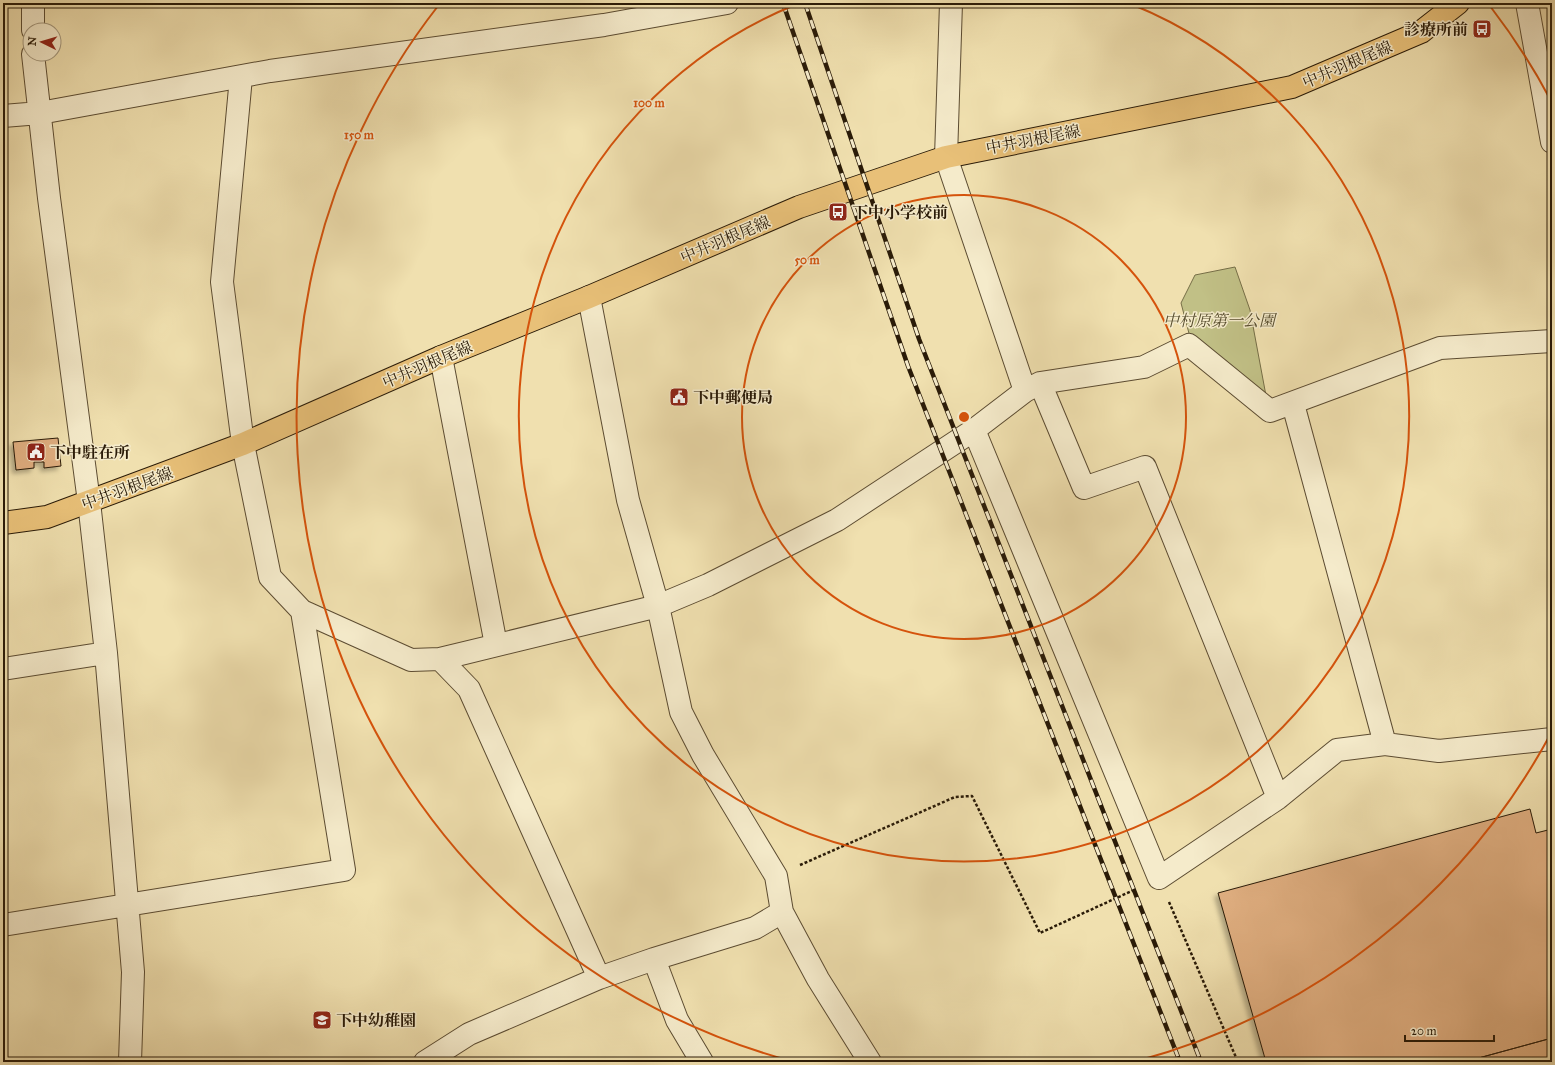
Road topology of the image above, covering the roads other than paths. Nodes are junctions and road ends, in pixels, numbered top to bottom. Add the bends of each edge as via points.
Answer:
1 (33, 3) edge
2 (727, 3) edge
3 (951, 3) edge
4 (1458, 3) edge
5 (1527, 3) edge
6 (33, 22) edge
7 (34, 62) edge
8 (241, 77) junction
9 (40, 113) junction
10 (3, 116) edge
11 (1552, 142) edge
12 (946, 157) junction
13 (589, 297) junction
14 (1552, 341) edge
15 (441, 358) junction
16 (1033, 387) junction
17 (1293, 404) junction
18 (974, 430) junction
19 (243, 444) junction
20 (89, 502) junction
21 (4, 523) edge
22 (658, 606) junction
23 (302, 611) junction
24 (496, 645) junction
25 (106, 653) junction
26 (440, 658) junction
27 (3, 669) edge
28 (1552, 738) edge
29 (1385, 744) junction
30 (1278, 798) junction
31 (128, 906) junction
32 (782, 912) junction
33 (3, 925) edge
34 (654, 958) junction
35 (599, 978) junction
36 (130, 1062) edge
37 (425, 1062) edge
38 (702, 1062) edge
39 (870, 1062) edge

1 - 6 street
2 - 8 street via 604,25
3 - 12 street
4 - 12 main road, 中井羽根尾線 via 1422,32 1292,87
5 - 11 street
7 - 9 street
8 - 9 street
8 - 19 street via 222,282
9 - 10 street
9 - 20 street
12 - 13 main road, 中井羽根尾線 via 799,207
12 - 16 street
13 - 15 main road, 中井羽根尾線
13 - 22 street via 628,500
14 - 17 street via 1440,348
15 - 19 main road, 中井羽根尾線
15 - 24 street
16 - 17 street via 1144,367 1189,345 1270,411
16 - 18 street
16 - 30 street via 1084,488 1145,467
17 - 29 street
18 - 22 street via 837,520 708,585
18 - 30 street via 1159,878
19 - 20 main road, 中井羽根尾線
19 - 23 street via 270,577
20 - 21 main road, 中井羽根尾線 via 47,517
20 - 25 street
22 - 24 street
22 - 32 street via 681,712 703,755 776,876
23 - 26 street via 411,660
23 - 31 street via 344,870
24 - 26 street
25 - 27 street
25 - 31 street
26 - 35 street via 469,690
28 - 29 street via 1439,751
29 - 30 street via 1337,750
31 - 33 street
31 - 36 street via 133,972
32 - 34 street via 755,928
32 - 39 street via 818,978
34 - 35 street
34 - 38 street via 677,1020
35 - 37 street via 469,1034

